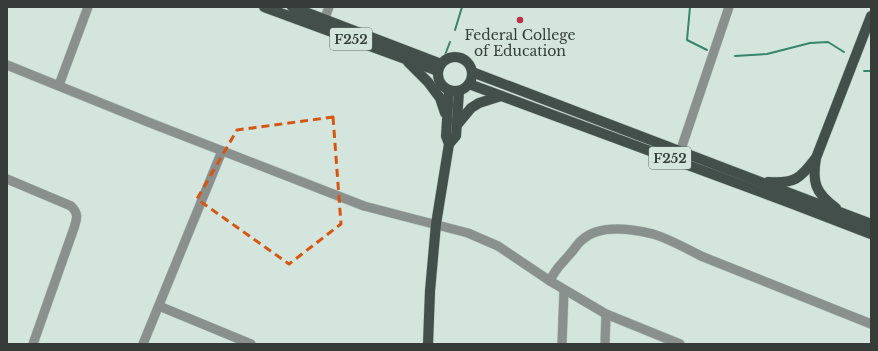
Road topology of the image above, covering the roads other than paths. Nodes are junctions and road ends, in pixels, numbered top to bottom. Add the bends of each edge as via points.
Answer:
1 (88, 7) edge
2 (264, 7) edge
3 (292, 7) edge
4 (329, 7) edge
5 (729, 7) edge
6 (871, 16) edge
7 (323, 24) junction
8 (405, 60) junction
9 (7, 65) edge
10 (440, 68) junction
11 (472, 72) junction
12 (469, 84) junction
13 (59, 85) junction
14 (454, 90) junction
15 (501, 96) junction
16 (447, 119) junction
17 (457, 125) junction
18 (449, 144) junction
19 (222, 151) junction
20 (680, 152) junction
21 (816, 158) junction
22 (7, 179) edge
23 (754, 179) junction
24 (844, 214) junction
25 (436, 224) junction
26 (871, 224) edge
27 (871, 234) edge
28 (550, 281) junction
29 (564, 290) junction
30 (159, 306) junction
31 (606, 314) junction
32 (871, 324) edge
33 (33, 344) edge
34 (143, 344) edge
35 (252, 344) edge
36 (428, 344) edge
37 (562, 344) edge
38 (605, 344) edge
39 (680, 344) edge

1 - 13 street
2 - 7 main road, F252
3 - 7 main road, F252
4 - 7 street
5 - 20 street
6 - 21 main road
7 - 8 main road, F252
7 - 10 main road, F252
8 - 10 main road, F252
8 - 16 main road via 428,82 440,98
9 - 13 street
10 - 11 main road via 451,57 460,57 467,61
10 - 14 main road via 441,83
11 - 12 main road
11 - 20 main road, F252
12 - 14 main road
12 - 15 main road, F252
13 - 19 street
14 - 16 main road
14 - 17 main road
15 - 17 main road via 475,105
15 - 27 main road, F252
16 - 18 main road via 446,136
17 - 18 main road via 456,136
18 - 25 main road
19 - 25 street via 364,206
19 - 30 street
20 - 23 main road, F252
21 - 23 main road via 804,174 794,180 781,182
21 - 24 main road via 816,184 825,199
22 - 33 street via 71,206 76,211 74,228
23 - 24 main road, F252
24 - 26 main road, F252
25 - 28 street via 468,233 498,246
25 - 36 main road
28 - 29 street
28 - 32 street via 556,269 582,239 598,230 616,228 653,234 701,256
29 - 31 street
29 - 37 street
30 - 34 street
30 - 35 street
31 - 38 street
31 - 39 street

